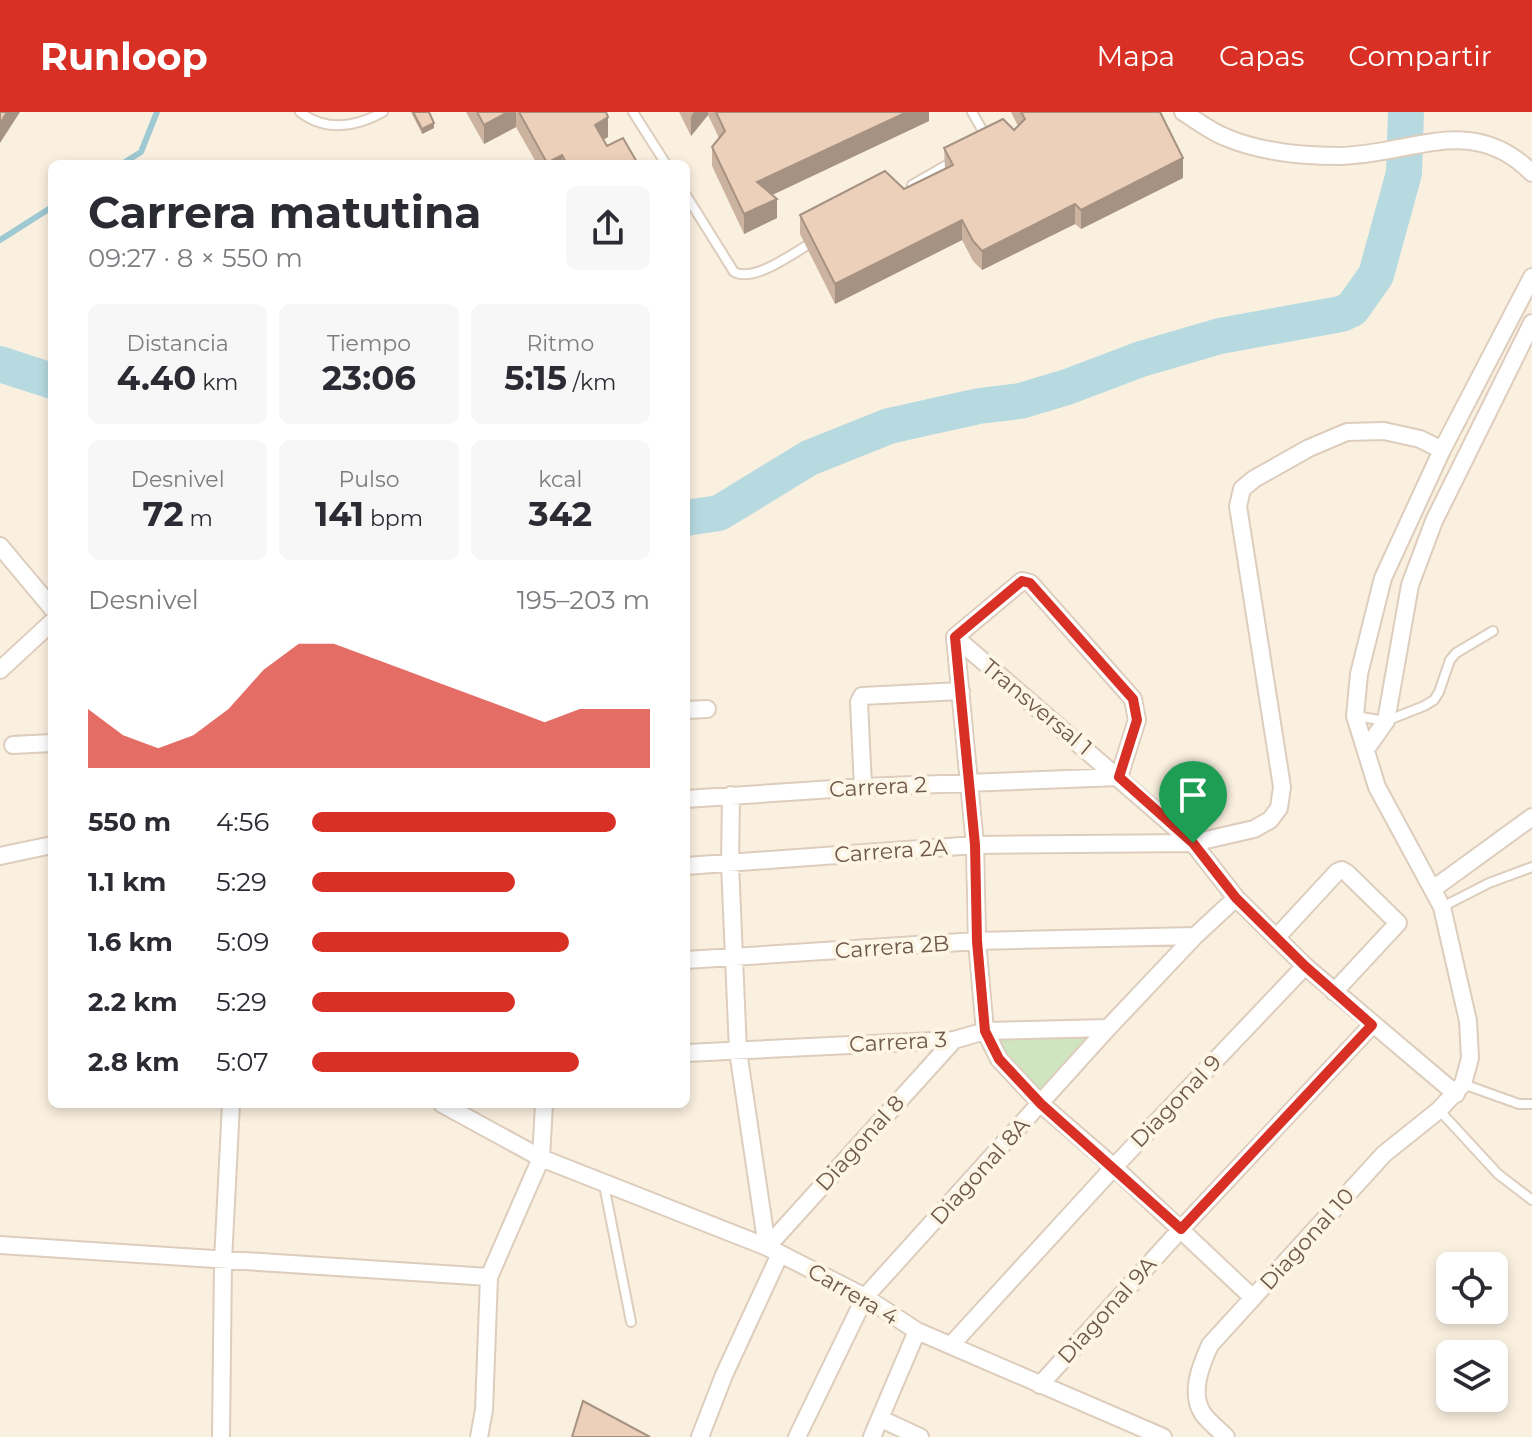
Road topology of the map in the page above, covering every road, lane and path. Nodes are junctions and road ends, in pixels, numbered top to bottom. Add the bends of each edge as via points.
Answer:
1 (300, 112) edge
2 (383, 112) edge
3 (633, 112) edge
4 (972, 112) edge
5 (1183, 112) edge
6 (980, 147) edge
7 (967, 154) edge
8 (663, 160) edge
9 (1532, 173) edge
10 (902, 191) edge
11 (690, 201) edge
12 (823, 236) edge
13 (1532, 277) edge
14 (1532, 323) edge
15 (1442, 450) junction
16 (0, 546) edge
17 (48, 603) edge
18 (48, 625) edge
19 (1493, 631) dead end
20 (955, 637) junction
21 (2, 662) edge
22 (961, 691) junction
23 (707, 709) dead end
24 (690, 710) edge
25 (1355, 716) junction
26 (1386, 721) junction
27 (48, 743) edge
28 (13, 745) dead end
29 (1366, 749) junction
30 (1119, 777) junction
31 (970, 782) junction
32 (863, 787) junction
33 (731, 795) junction
34 (690, 799) edge
35 (1532, 817) edge
36 (1193, 843) junction
37 (975, 845) junction
38 (48, 846) edge
39 (0, 856) edge
40 (730, 864) junction
41 (690, 866) edge
42 (1532, 867) edge
43 (1433, 889) junction
44 (1236, 898) junction
45 (1442, 907) junction
46 (1195, 936) junction
47 (1276, 938) junction
48 (977, 941) junction
49 (735, 957) junction
50 (690, 960) edge
51 (1305, 966) junction
52 (1334, 992) junction
53 (1372, 1025) junction
54 (1108, 1028) junction
55 (985, 1031) junction
56 (954, 1040) junction
57 (738, 1051) junction
58 (690, 1053) edge
59 (1460, 1089) junction
60 (1041, 1104) junction
61 (1532, 1104) edge
62 (231, 1108) edge
63 (544, 1108) edge
64 (458, 1109) edge
65 (1439, 1110) junction
66 (541, 1158) junction
67 (1114, 1167) junction
68 (604, 1185) junction
69 (1532, 1200) edge
70 (1181, 1229) junction
71 (0, 1245) edge
72 (773, 1250) junction
73 (223, 1261) junction
74 (489, 1277) junction
75 (865, 1297) junction
76 (1253, 1298) junction
77 (631, 1322) dead end
78 (917, 1331) junction
79 (952, 1344) junction
80 (1040, 1385) junction
81 (881, 1419) junction
82 (221, 1437) edge
83 (479, 1437) edge
84 (700, 1437) edge
85 (797, 1437) edge
86 (872, 1437) edge
87 (920, 1437) edge
88 (1163, 1437) edge
89 (1226, 1437) edge

1 - 2 lane via 330,126 366,121
3 - 8 lane
4 - 6 lane via 984,133
5 - 9 street via 1224,137 1273,151 1342,156 1443,132 1478,134 1505,148
7 - 10 lane
11 - 12 lane via 741,276 757,274
13 - 15 street
14 - 26 street via 1434,521 1410,585
15 - 25 street via 1383,578 1359,674
15 - 36 street, Carrera 2A via 1384,431 1347,432 1272,468 1242,489 1238,506 1282,787 1279,808 1270,820 1254,829
16 - 17 street
18 - 21 street
19 - 26 lane via 1450,660 1434,700
20 - 22 street
20 - 30 street, Transversal 1
20 - 30 street via 1022,581 1030,583 1133,699 1137,720
22 - 31 street
22 - 32 street via 862,696
23 - 24 street
25 - 26 lane
25 - 29 street
26 - 29 street
27 - 28 street
29 - 43 street via 1377,787
30 - 31 street, Carrera 2
30 - 36 street, Transversal 1
31 - 32 street, Carrera 2
31 - 37 street
32 - 33 street, Carrera 2
33 - 34 street, Carrera 2
33 - 40 street
35 - 43 street
36 - 37 street, Carrera 2A
36 - 44 street, Transversal 1
37 - 40 street, Carrera 2A
37 - 48 street
38 - 39 street
40 - 41 street, Carrera 2A
40 - 49 street
42 - 45 lane
43 - 45 street
44 - 46 street, Diagonal 8A
44 - 47 street, Transversal 1
45 - 59 street via 1468,1021 1470,1058
46 - 48 street, Carrera 2B
46 - 54 street, Diagonal 8A
47 - 51 street, Transversal 1
47 - 52 street via 1337,872 1347,873 1398,923
48 - 49 street, Carrera 2B
48 - 55 street
49 - 50 street, Carrera 2B
49 - 57 street
51 - 52 street, Transversal 1
51 - 67 street, Diagonal 9
52 - 53 street, Transversal 1
53 - 59 street, Transversal 1
53 - 70 street, Diagonal 9A
54 - 55 street, Carrera 3
54 - 60 street, Diagonal 8A
55 - 56 street, Carrera 3
55 - 60 street via 999,1059
56 - 57 street, Carrera 3
56 - 72 street, Diagonal 8
57 - 58 street, Carrera 3
57 - 72 street
59 - 61 lane
59 - 65 street, Diagonal 10
60 - 67 street
60 - 75 street, Diagonal 8A
62 - 73 street
63 - 66 street
64 - 66 street, Carrera 4
65 - 69 lane via 1498,1174
65 - 76 street, Diagonal 10 via 1384,1154
66 - 68 street, Carrera 4
66 - 74 street
67 - 70 street
67 - 79 street, Diagonal 9
68 - 72 street, Carrera 4
68 - 77 lane
70 - 76 street
70 - 80 street, Diagonal 9A
71 - 73 street
72 - 75 street, Carrera 4
72 - 84 street, Diagonal 8
73 - 74 street
73 - 82 street
74 - 83 street
75 - 78 street, Carrera 4
75 - 85 street, Diagonal 8A
76 - 89 street, Diagonal 10 via 1210,1345 1200,1367 1197,1395 1202,1413
78 - 79 street, Carrera 4
78 - 81 street
79 - 80 street, Carrera 4
80 - 88 street, Carrera 4
81 - 86 street
81 - 87 street

